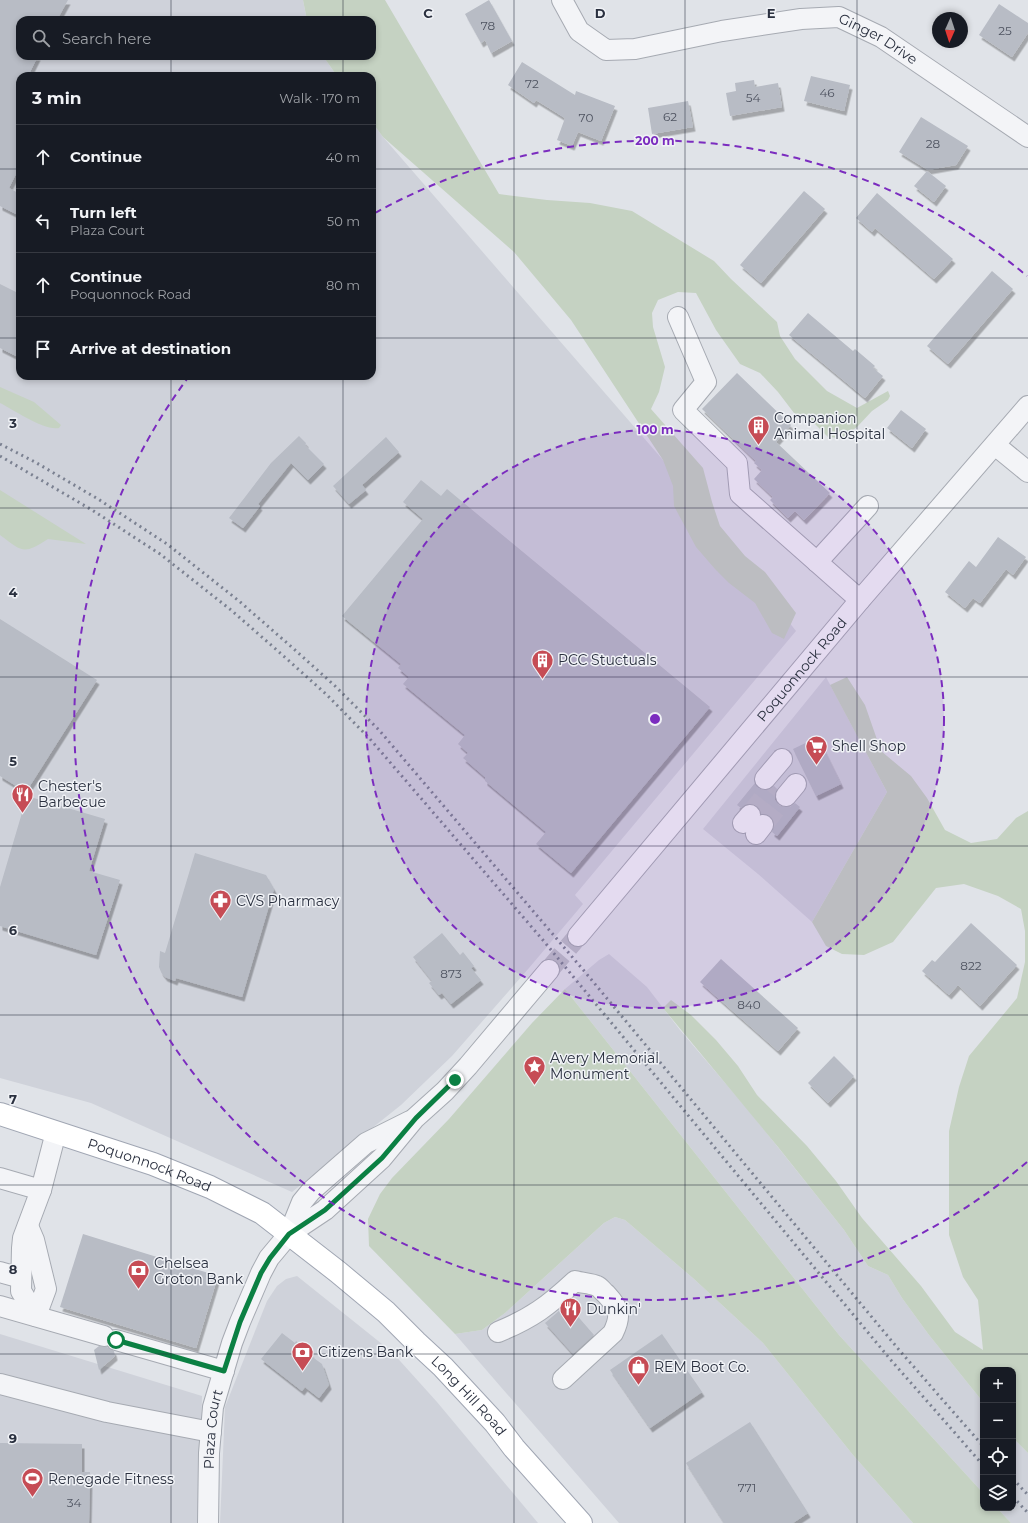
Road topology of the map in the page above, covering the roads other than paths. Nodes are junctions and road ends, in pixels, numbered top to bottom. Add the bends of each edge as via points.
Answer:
1 (562, 0) edge
2 (1028, 137) edge
3 (678, 317) dead end
4 (1028, 406) edge
5 (995, 445) junction
6 (1028, 472) edge
7 (868, 506) dead end
8 (817, 562) junction
9 (860, 600) junction
10 (578, 936) tunnel mouth
11 (549, 970) tunnel mouth
12 (0, 1114) edge
13 (56, 1132) junction
14 (0, 1178) edge
15 (41, 1190) junction
16 (28, 1226) junction
17 (289, 1234) junction
18 (0, 1258) edge
19 (21, 1271) junction
20 (0, 1272) edge
21 (0, 1306) edge
22 (36, 1316) junction
23 (498, 1332) dead end
24 (224, 1371) junction
25 (563, 1379) dead end
26 (0, 1384) edge
27 (211, 1432) junction
28 (208, 1523) edge
29 (581, 1523) edge

1 - 2 street, Ginger Drive via 579,31 606,50 635,49 722,31 800,19 839,18 881,37
3 - 8 street via 706,382 683,410 736,463 740,494
4 - 5 street, Poquonnock Road
5 - 6 street
5 - 9 street, Poquonnock Road
7 - 8 street
8 - 9 street
9 - 10 street, Poquonnock Road
11 - 17 street via 446,1091 416,1118 382,1158 327,1208
12 - 13 main road, Poquonnock Road
13 - 15 street
13 - 17 main road, Poquonnock Road via 154,1164 210,1187 262,1213
14 - 15 street
15 - 16 street
16 - 19 street via 23,1238
16 - 22 street via 46,1289
17 - 24 street, Plaza Court via 261,1273 240,1322
17 - 29 main road, Long Hill Road via 386,1312 443,1367
18 - 19 street
19 - 20 street
19 - 22 street via 21,1291
21 - 22 street
22 - 24 street
23 - 25 street via 522,1322 545,1308 575,1282 597,1286 618,1309 617,1326 613,1333
24 - 27 street, Plaza Court via 213,1407
26 - 27 street via 106,1412
27 - 28 street, Plaza Court

